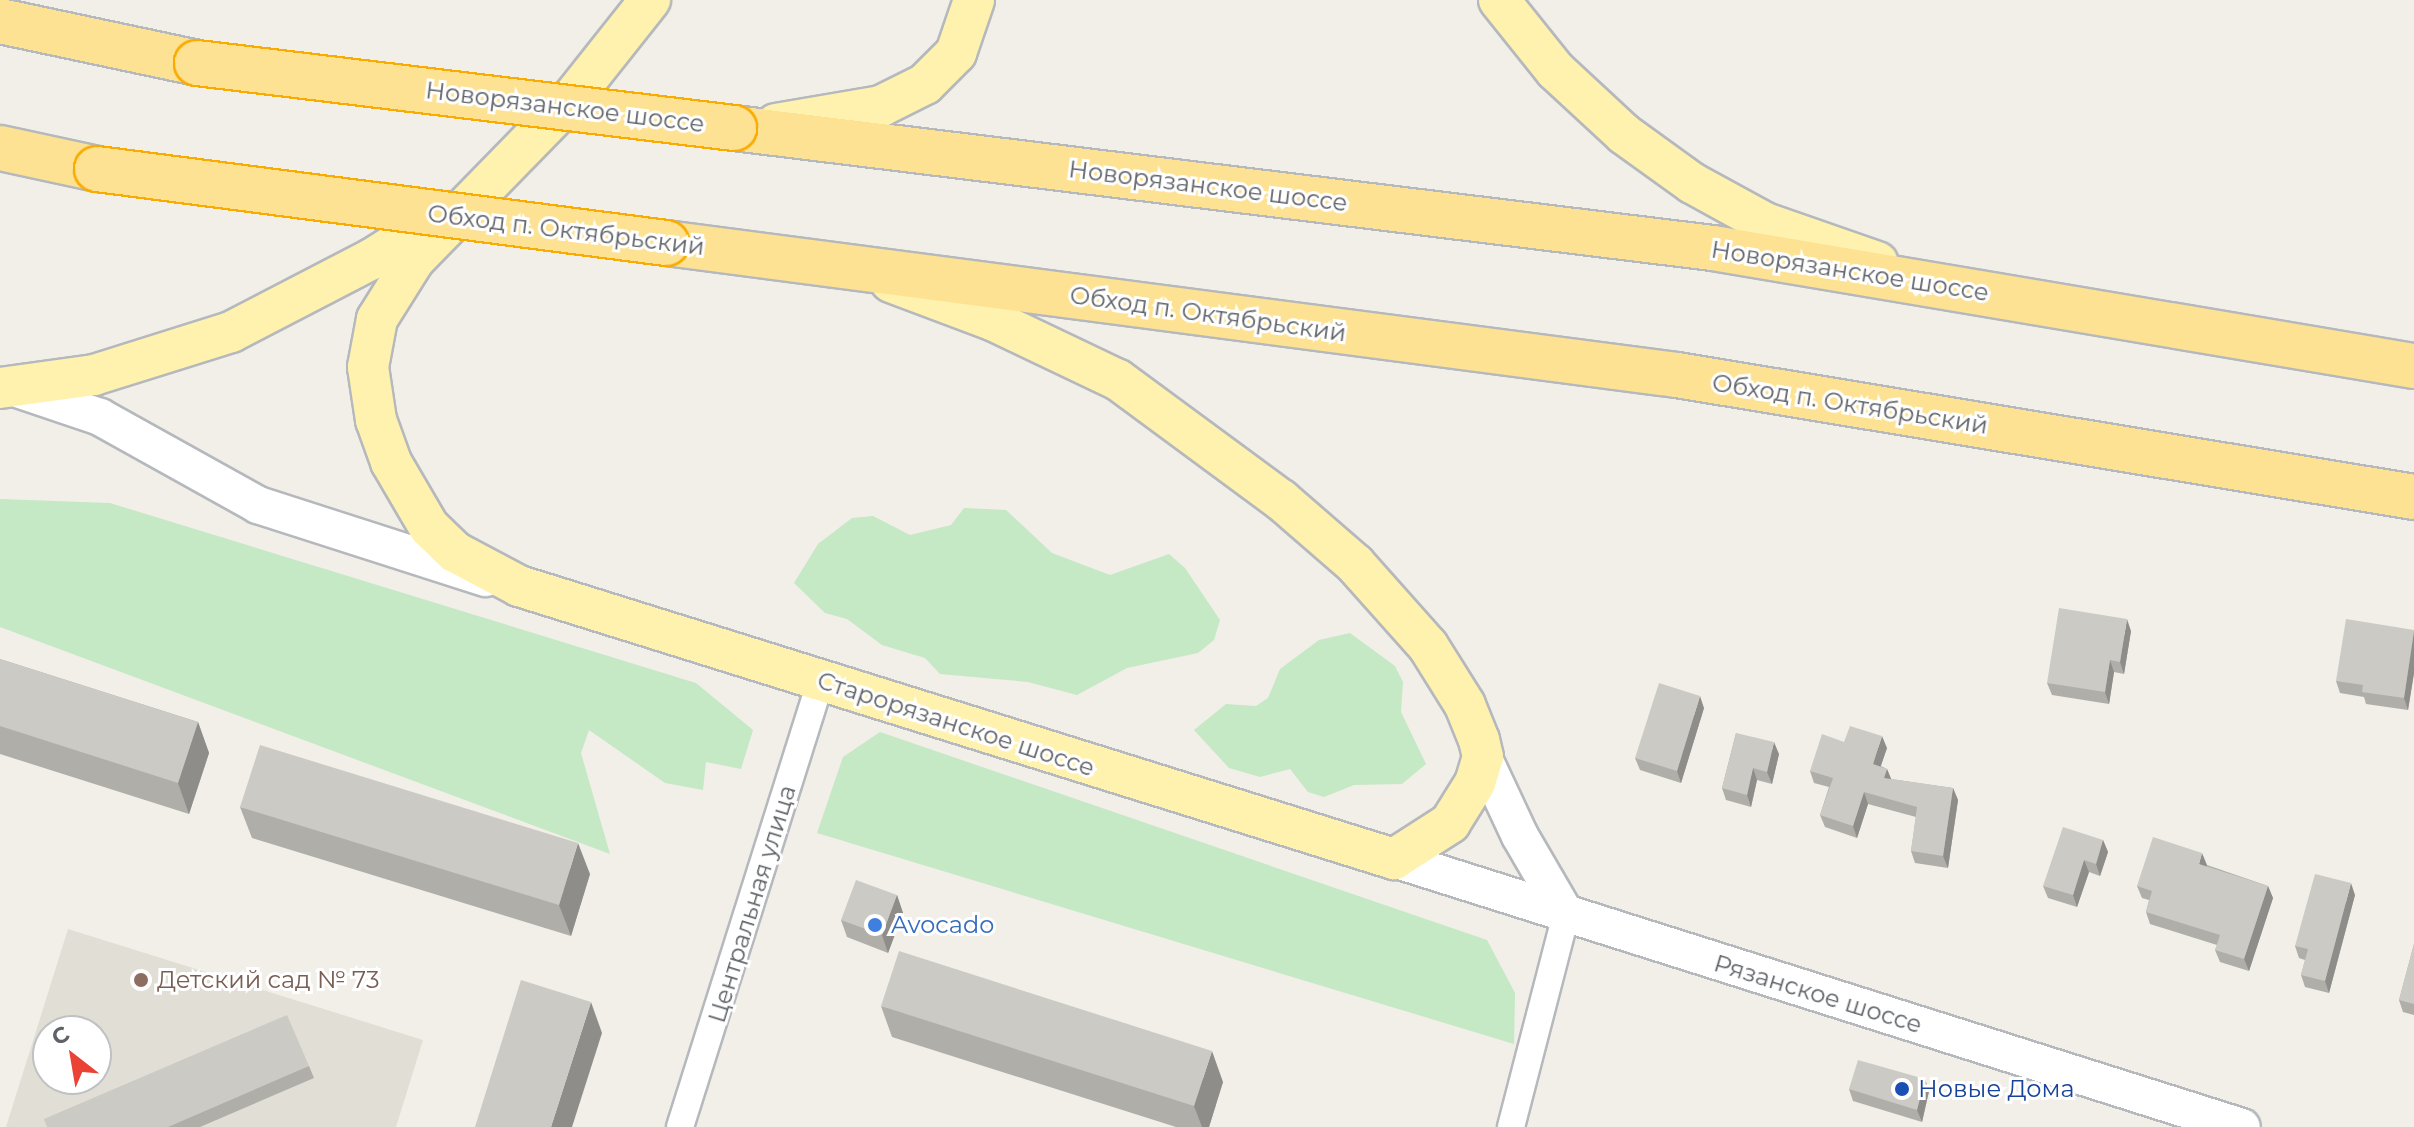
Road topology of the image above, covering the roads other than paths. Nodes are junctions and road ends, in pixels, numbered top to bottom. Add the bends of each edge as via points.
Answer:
1 (650, 0) edge
2 (974, 0) edge
3 (1499, 0) edge
4 (0, 21) edge
5 (734, 128) junction
6 (0, 148) edge
7 (495, 173) junction
8 (846, 266) junction
9 (1941, 285) junction
10 (2414, 366) edge
11 (6, 388) edge
12 (2414, 497) edge
13 (519, 586) junction
14 (821, 681) junction
15 (1483, 757) junction
16 (1394, 859) junction
17 (1566, 915) junction
18 (680, 1127) edge
19 (1511, 1127) edge
20 (2242, 1127) edge

1 - 7 main road via 574,96
2 - 5 main road via 956,53 925,84 881,106 809,122
3 - 9 main road via 1555,70 1624,134 1692,183 1765,223
4 - 5 highway, Новорязанское шоссе, bridge via 197,63
5 - 9 highway, Новорязанское шоссе via 1713,248
6 - 8 highway, Обход п. Октябрьский, bridge via 97,169
7 - 11 main road via 372,259 231,332 94,375
7 - 13 main road, Старорязанское шоссе via 393,290 377,319 368,367 376,420 410,500 455,552
8 - 12 highway, Обход п. Октябрьский via 1677,375
8 - 15 main road via 992,320 1118,380 1281,500 1355,564 1428,646 1465,705
9 - 10 highway, Новорязанское шоссе
11 - 13 main road via 100,417 258,505 432,564
13 - 14 main road, Старорязанское шоссе
14 - 16 main road, Старорязанское шоссе
14 - 18 street, Центральная улица
15 - 16 main road via 1466,804 1450,823
15 - 17 main road
16 - 17 main road, Рязанское шоссе
17 - 19 street
17 - 20 main road, Рязанское шоссе

